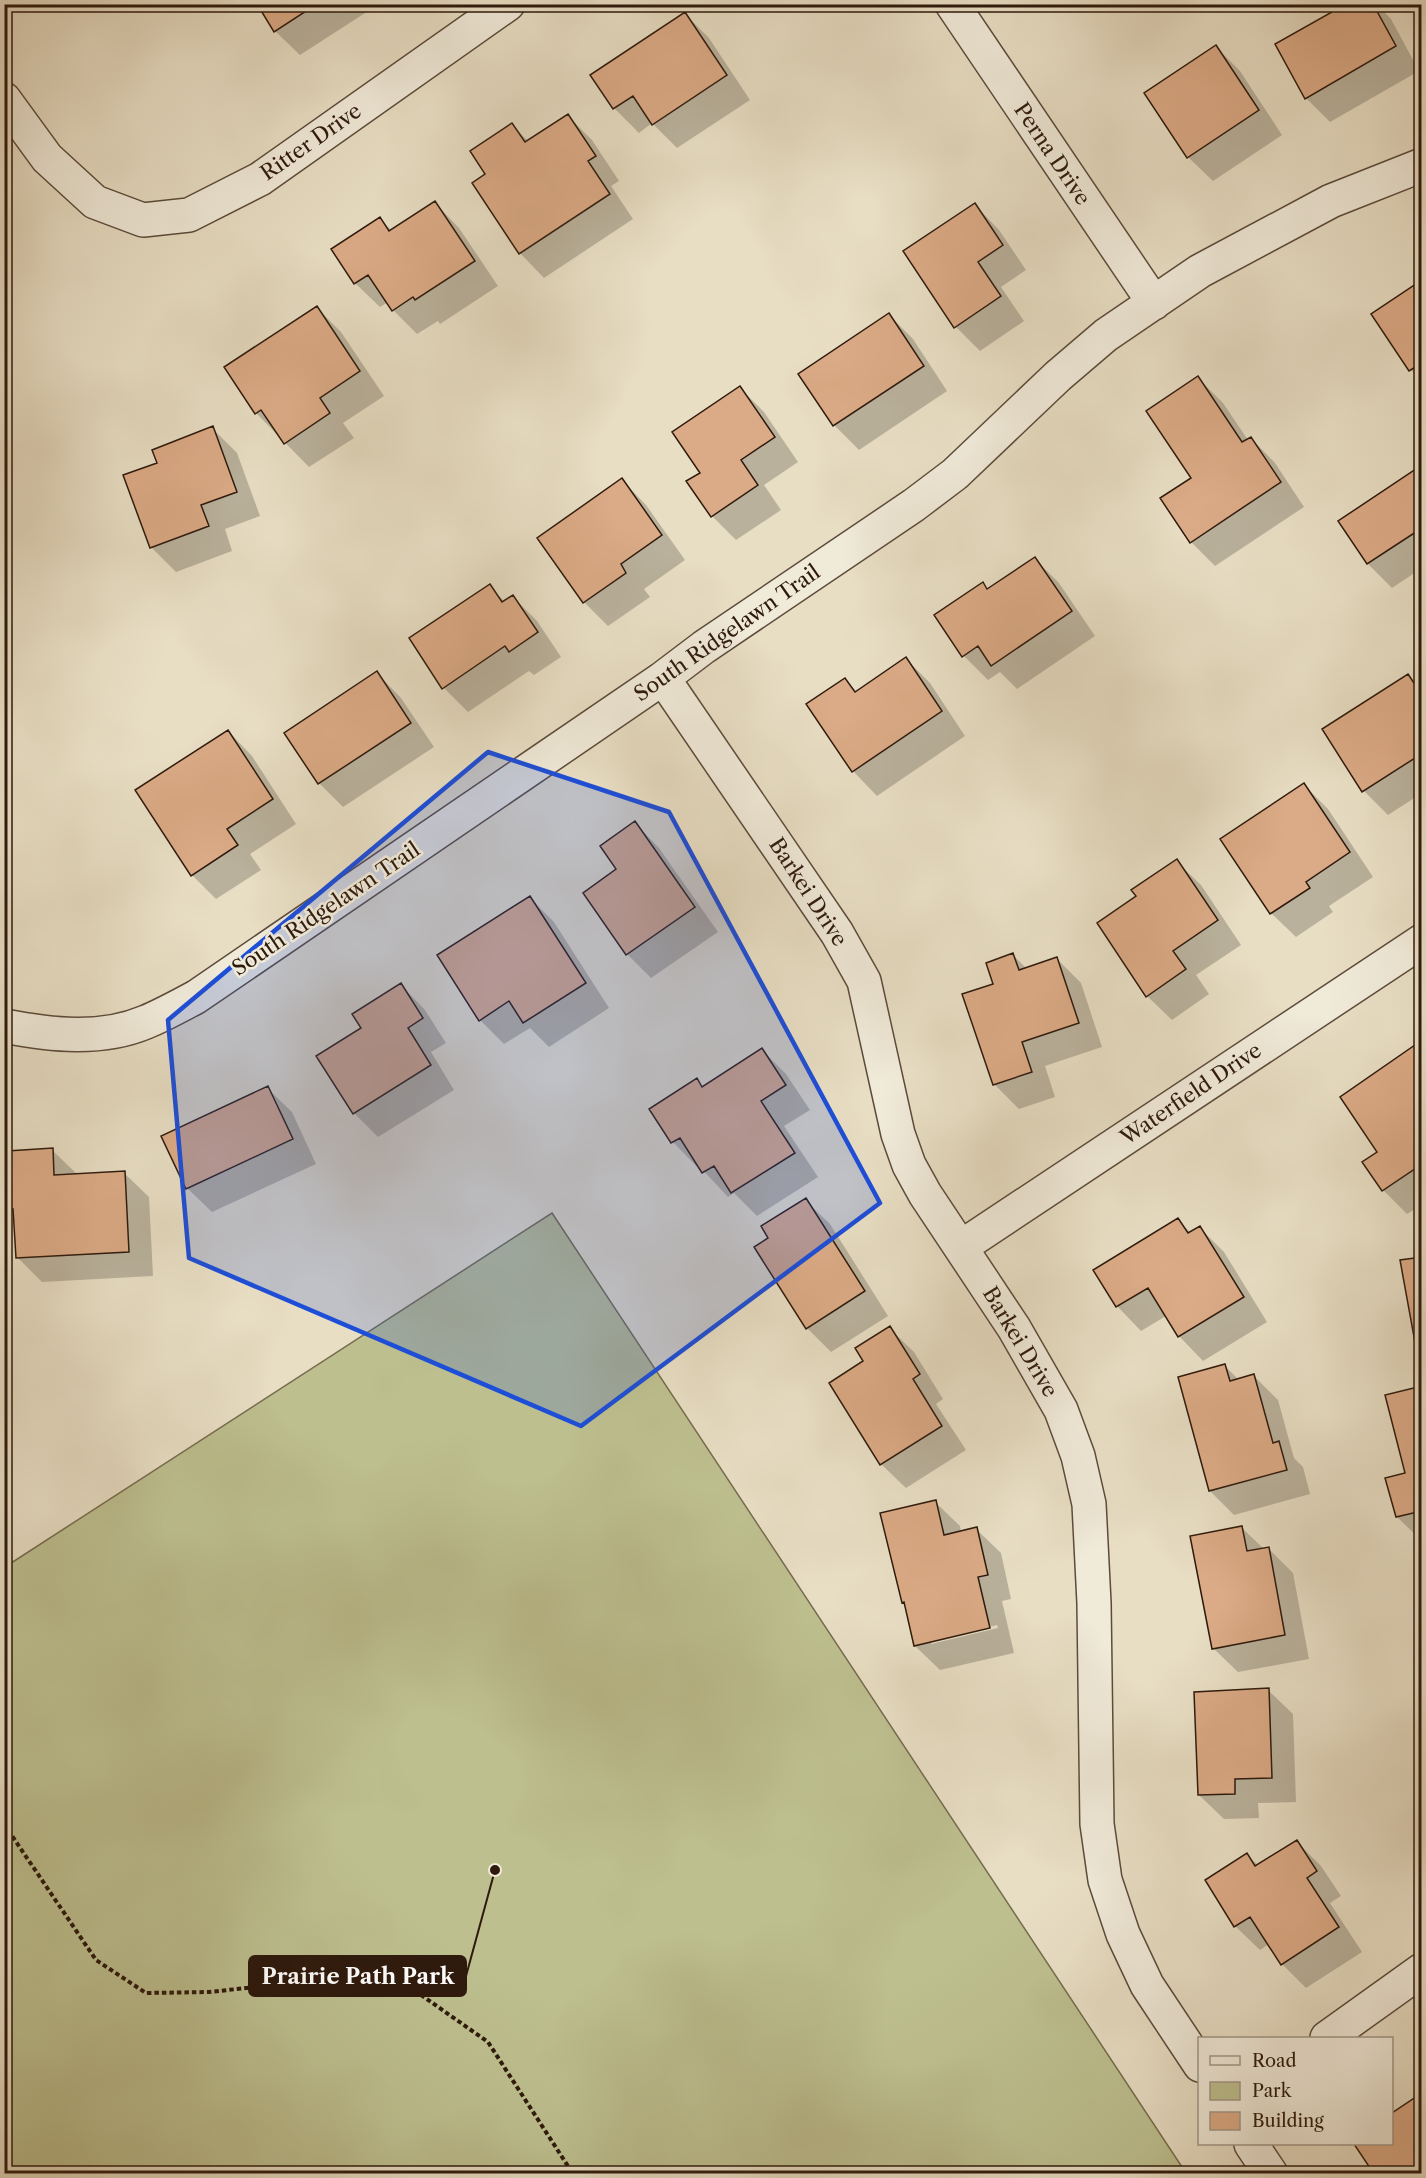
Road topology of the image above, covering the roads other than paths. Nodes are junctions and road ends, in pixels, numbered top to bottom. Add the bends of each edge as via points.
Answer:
1 (508, 4) edge
2 (952, 4) edge
3 (4, 99) edge
4 (1422, 165) edge
5 (1154, 303) junction
6 (663, 678) junction
7 (1422, 941) edge
8 (4, 1026) edge
9 (961, 1247) junction
10 (1422, 1970) edge
11 (1328, 2037) edge
12 (1198, 2062) edge
13 (1252, 2145) edge
14 (1271, 2174) edge

1 - 3 street, Ritter Drive via 260,179 189,214 143,220 95,202 47,158
2 - 5 street, Perna Drive
4 - 5 street, South Ridgelawn Trail via 1331,201 1210,265
5 - 6 street, South Ridgelawn Trail via 1106,335 955,474
6 - 8 street, South Ridgelawn Trail via 196,997 144,1023 98,1034 46,1035
6 - 9 street, Barkei Drive via 837,933 864,981 898,1134 925,1194
7 - 9 street, Waterfield Drive
9 - 12 street, Barkei Drive via 1061,1410 1078,1456 1089,1504 1097,1824 1105,1880 1123,1934 1147,1985
10 - 11 street
13 - 14 street

